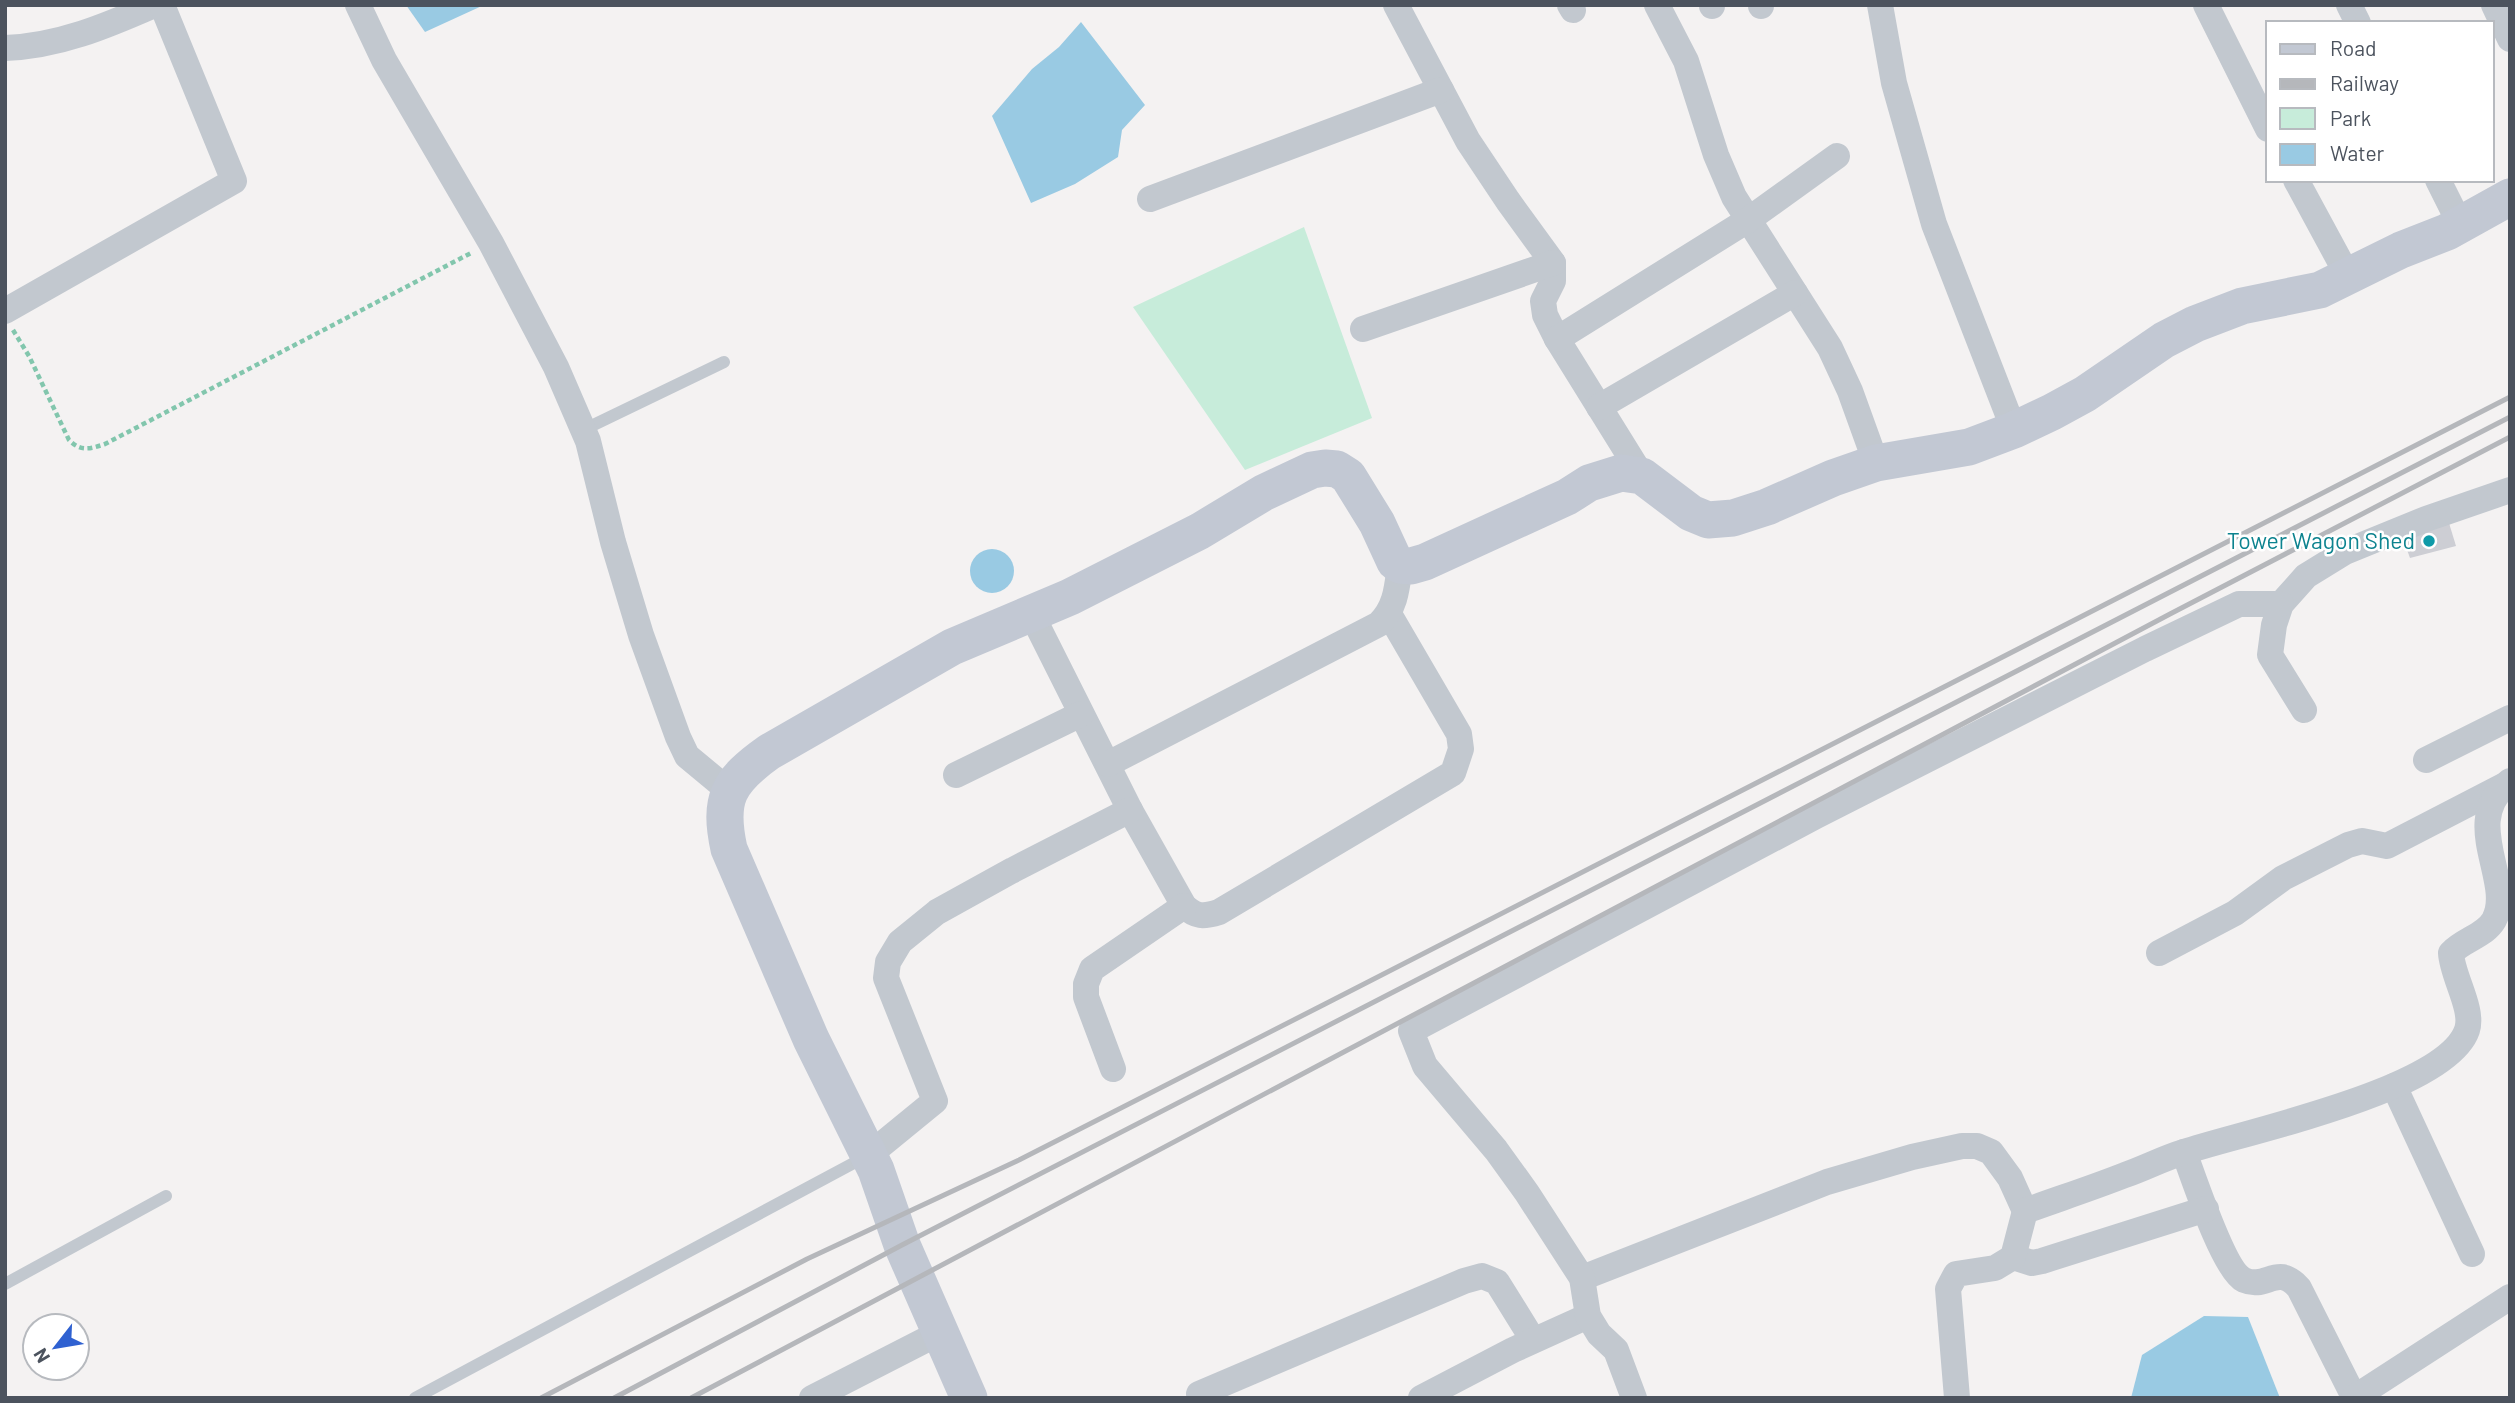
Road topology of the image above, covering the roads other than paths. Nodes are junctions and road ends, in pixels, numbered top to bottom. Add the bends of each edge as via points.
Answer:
1 (154, 5) edge
2 (162, 5) edge
3 (358, 5) edge
4 (1396, 5) edge
5 (1657, 5) edge
6 (1880, 5) edge
7 (2206, 5) edge
8 (2349, 5) edge
9 (2494, 5) edge
10 (2357, 21) edge
11 (2510, 39) edge
12 (5, 48) edge
13 (1441, 90) junction
14 (2266, 125) edge
15 (1837, 156) dead end
16 (2297, 182) edge
17 (2439, 182) edge
18 (2510, 197) edge
19 (1150, 200) dead end
20 (1748, 220) junction
21 (2460, 224) junction
22 (1553, 263) junction
23 (2348, 276) junction
24 (1795, 293) junction
25 (5, 311) edge
26 (1363, 329) dead end
27 (1557, 339) junction
28 (724, 362) dead end
29 (1599, 407) junction
30 (583, 430) junction
31 (2014, 430) junction
32 (1876, 463) junction
33 (1642, 476) junction
34 (2510, 490) edge
35 (1400, 565) junction
36 (2281, 604) junction
37 (1389, 614) junction
38 (1032, 615) junction
39 (2304, 710) dead end
40 (1081, 714) junction
41 (2510, 718) edge
42 (2426, 760) dead end
43 (1108, 764) junction
44 (956, 775) dead end
45 (2506, 783) edge
46 (729, 790) junction
47 (1130, 810) junction
48 (1184, 906) junction
49 (2159, 953) dead end
50 (1113, 1069) dead end
51 (2394, 1086) junction
52 (2183, 1152) junction
53 (869, 1155) junction
54 (166, 1196) dead end
55 (2206, 1209) junction
56 (2025, 1211) junction
57 (2472, 1254) dead end
58 (2013, 1257) junction
59 (1582, 1278) junction
60 (5, 1284) edge
61 (2510, 1297) edge
62 (1588, 1316) junction
63 (941, 1332) junction
64 (1533, 1340) junction
65 (1199, 1394) dead end
66 (2354, 1397) edge
67 (415, 1398) edge
68 (812, 1398) edge
69 (969, 1398) edge
70 (1421, 1398) edge
71 (1634, 1398) edge
72 (1957, 1398) edge

1 - 12 street via 73,37
2 - 25 street via 234,181
3 - 30 street via 384,60 491,243 556,367
4 - 13 street
5 - 20 street via 1686,61 1716,155
6 - 31 street via 1894,83 1934,224
7 - 14 street
8 - 10 street
9 - 11 street
13 - 19 street
13 - 22 street via 1468,141
15 - 20 street
16 - 23 street
17 - 21 street
18 - 21 street
20 - 24 street
20 - 27 street
21 - 23 street
22 - 26 street
22 - 27 street via 1553,281 1543,301
23 - 31 street via 2320,290 2242,306 2194,324 2085,394
24 - 29 street
24 - 32 street via 1840,368
27 - 29 street
28 - 30 lane
29 - 33 street
30 - 46 street via 617,555 678,737 687,756
31 - 32 street via 1969,447
32 - 33 street via 1767,507 1708,520 1690,513
33 - 35 street via 1621,472 1590,483 1444,554 1411,566
34 - 36 street via 2346,552 2306,576
35 - 37 street
35 - 38 street via 1348,476 1325,468 1270,490 1200,531
36 - 39 street via 2270,654
36 - 59 street via 2239,604 2145,649 1816,816 1411,1031 1425,1066 1512,1172
37 - 43 street via 1367,632
37 - 48 street via 1459,734 1461,749 1453,773 1219,912 1193,915
38 - 40 street
38 - 46 street via 952,647 840,710 751,765
40 - 43 street
40 - 44 street
41 - 42 street
43 - 47 street
45 - 49 street via 2388,846 2370,841 2348,845 2283,878 2235,913
45 - 51 street via 2488,814 2498,908 2494,921 2451,953 2468,1015 2466,1032 2447,1055
46 - 53 street via 724,804 729,849 811,1040
47 - 48 street
47 - 53 street via 948,906 900,942 888,962 886,978 935,1101
48 - 50 street via 1092,969 1086,998
51 - 52 street via 2298,1121
51 - 57 street
52 - 55 street
52 - 56 street
53 - 63 street
53 - 67 lane
54 - 60 lane
55 - 58 street via 2042,1261
55 - 66 street via 2227,1261 2241,1278 2254,1283 2280,1276 2291,1278 2299,1288
56 - 58 street
56 - 59 street via 2010,1178 1990,1152 1962,1146 1827,1182
58 - 72 street via 1995,1268 1956,1274 1948,1289
59 - 62 street
61 - 66 street
62 - 64 street
62 - 71 street via 1616,1350
63 - 68 street
63 - 69 street
64 - 65 street via 1497,1282 1482,1276
64 - 70 street

